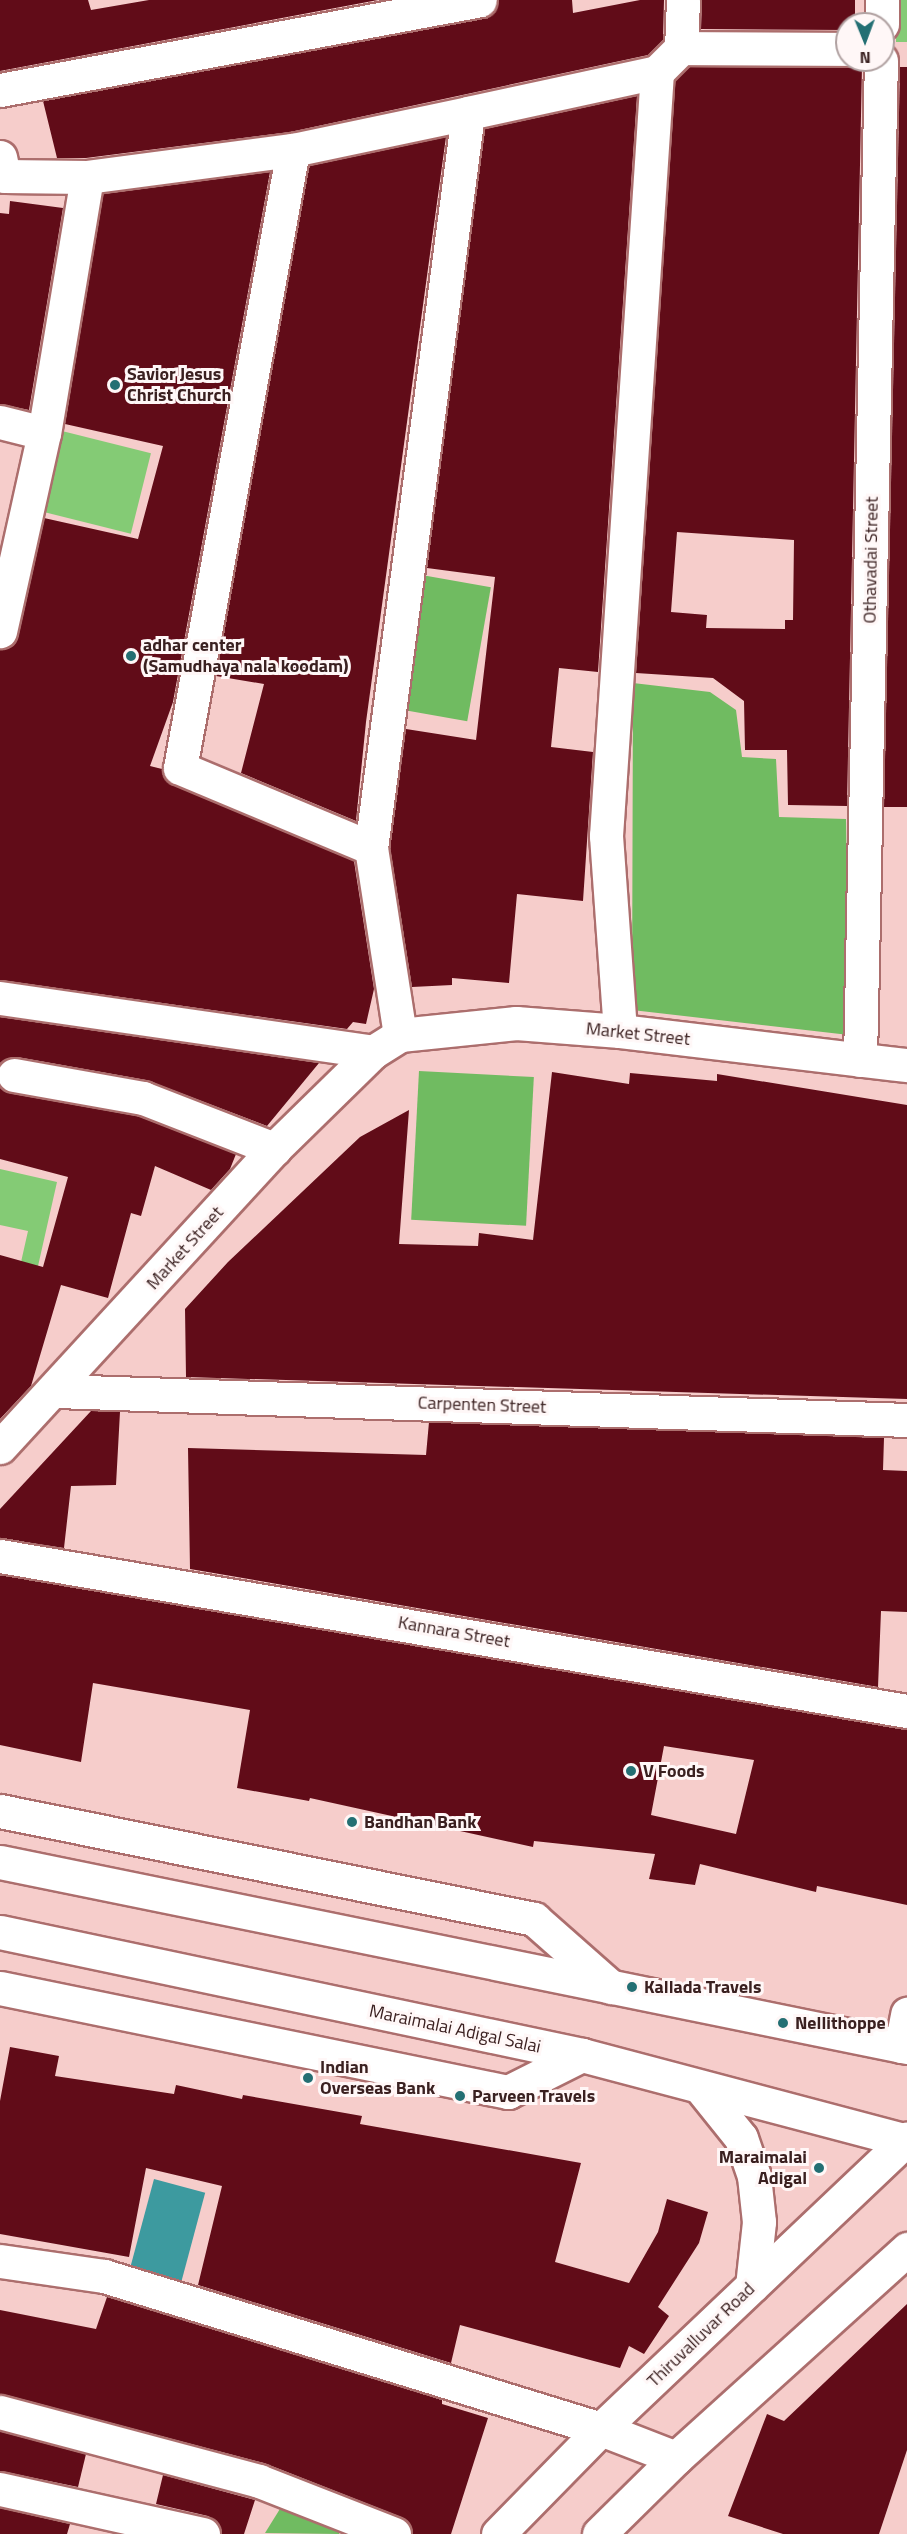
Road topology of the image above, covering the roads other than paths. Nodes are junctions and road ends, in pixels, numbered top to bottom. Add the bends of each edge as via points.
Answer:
1 (480, 0) edge
2 (682, 0) edge
3 (681, 48) junction
4 (835, 49) edge
5 (657, 72) junction
6 (881, 72) edge
7 (0, 90) edge
8 (468, 113) junction
9 (293, 150) junction
10 (1, 170) edge
11 (87, 177) junction
12 (0, 422) edge
13 (44, 433) junction
14 (0, 631) edge
15 (371, 848) junction
16 (0, 998) edge
17 (620, 1031) junction
18 (387, 1043) junction
19 (860, 1060) junction
20 (907, 1065) edge
21 (14, 1075) dead end
22 (274, 1149) junction
23 (56, 1391) junction
24 (907, 1420) edge
25 (0, 1448) edge
26 (0, 1556) edge
27 (907, 1711) edge
28 (0, 1811) edge
29 (0, 1862) edge
30 (0, 1932) edge
31 (0, 1988) edge
32 (611, 1988) junction
33 (907, 2014) edge
34 (904, 2047) edge
35 (582, 2055) junction
36 (700, 2087) junction
37 (907, 2140) edge
38 (907, 2249) edge
39 (0, 2261) edge
40 (752, 2286) junction
41 (0, 2412) edge
42 (601, 2429) junction
43 (676, 2458) junction
44 (0, 2489) edge
45 (203, 2534) edge
46 (394, 2534) edge
47 (498, 2534) edge
48 (599, 2534) edge

1 - 7 street
2 - 3 street
3 - 4 street
3 - 5 street
5 - 8 street
5 - 17 street via 606,836
6 - 19 street, Othavadai Street
8 - 9 street
8 - 15 street
9 - 11 street
9 - 15 street via 180,768
10 - 11 street
11 - 13 street
12 - 13 street
13 - 14 street
15 - 18 street
16 - 18 street, Market Street
17 - 18 street, Market Street via 516,1023
17 - 19 street, Market Street
18 - 22 street, Market Street
19 - 20 street, Market Street
21 - 22 street via 143,1098
22 - 23 street, Market Street
23 - 24 street, Carpenten Street
23 - 25 street, Market Street
26 - 27 street, Kannara Street
28 - 32 street via 534,1919
29 - 32 street
30 - 35 street, Maraimalai Adigal Salai
31 - 35 street via 508,2092
32 - 34 street
33 - 34 street
35 - 36 street, Maraimalai Adigal Salai
36 - 37 street, Maraimalai Adigal Salai
36 - 40 street via 741,2138 754,2176 759,2222
37 - 40 street, Thiruvalluvar Road
38 - 43 street
39 - 42 street via 104,2276
40 - 42 street, Thiruvalluvar Road
41 - 46 street via 259,2481
42 - 43 street
42 - 47 street, Thiruvalluvar Road
43 - 48 street
44 - 45 street

